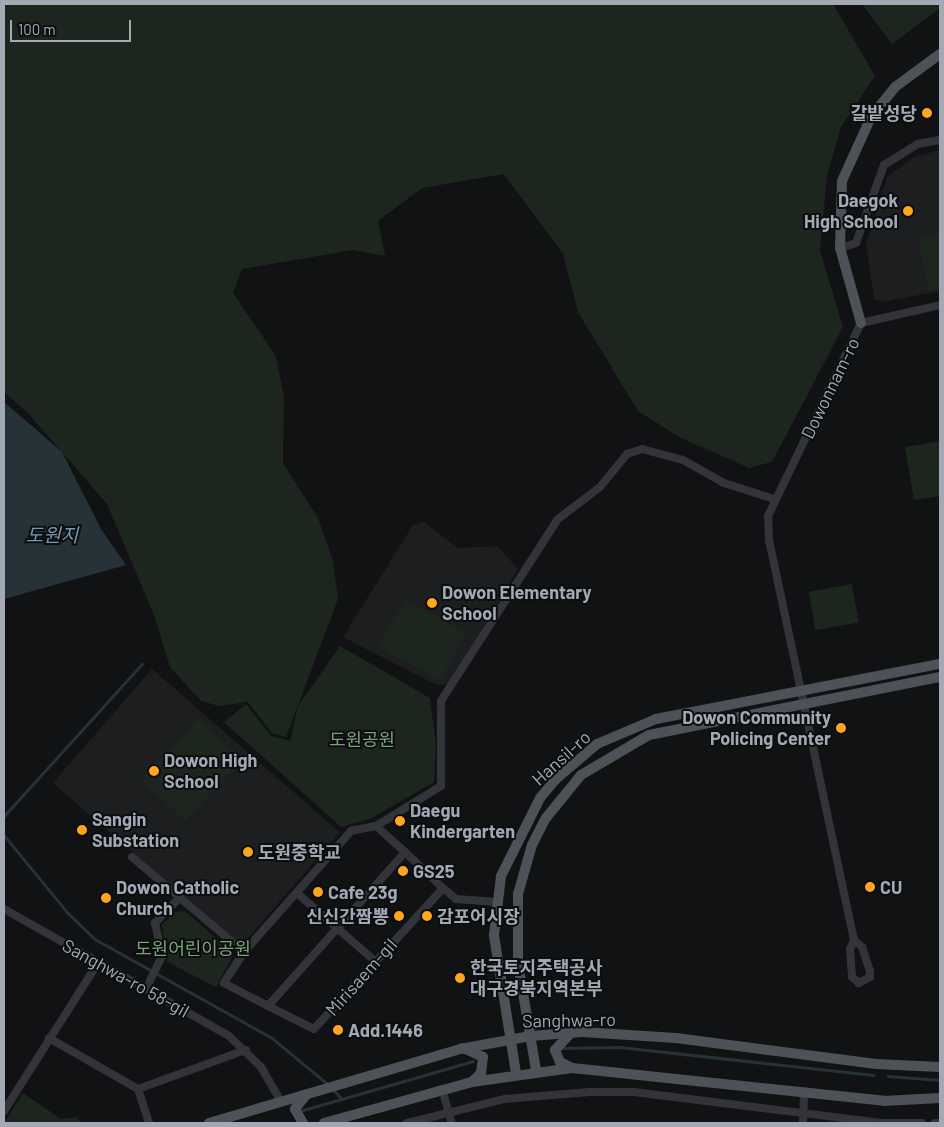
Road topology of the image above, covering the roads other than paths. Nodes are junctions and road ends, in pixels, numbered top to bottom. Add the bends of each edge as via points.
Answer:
1 (940, 54) edge
2 (940, 140) edge
3 (840, 248) junction
4 (940, 305) edge
5 (861, 322) junction
6 (774, 499) junction
7 (940, 664) edge
8 (940, 677) edge
9 (800, 692) junction
10 (802, 704) junction
11 (376, 826) junction
12 (405, 852) junction
13 (132, 857) dead end
14 (442, 888) junction
15 (297, 894) junction
16 (180, 897) junction
17 (497, 902) junction
18 (4, 909) edge
19 (336, 928) junction
20 (854, 940) junction
21 (244, 952) junction
22 (375, 961) junction
23 (98, 963) junction
24 (146, 989) junction
25 (268, 1006) junction
26 (576, 1033) junction
27 (531, 1036) junction
28 (48, 1038) junction
29 (507, 1038) junction
30 (462, 1048) junction
31 (246, 1050) junction
32 (940, 1067) edge
33 (572, 1068) junction
34 (536, 1070) junction
35 (516, 1073) junction
36 (472, 1082) junction
37 (138, 1089) junction
38 (442, 1090) junction
39 (804, 1091) junction
40 (309, 1093) junction
41 (940, 1098) edge
42 (282, 1101) junction
43 (4, 1111) edge
44 (447, 1111) junction
45 (802, 1112) junction
46 (149, 1123) edge
47 (209, 1123) edge
48 (303, 1123) edge
49 (324, 1123) edge
50 (407, 1123) edge
51 (452, 1123) edge
52 (803, 1123) edge
53 (882, 1123) edge
54 (922, 1123) edge
55 (935, 1123) edge
56 (940, 1123) edge

1 - 3 main road via 895,87 871,117 852,151 840,200
2 - 3 street via 917,144 884,165 856,243
3 - 5 main road
4 - 5 street, Dowonnam-ro
5 - 6 street, Dowonnam-ro via 830,393
6 - 9 street, Dowonnam-ro via 768,516 769,541
6 - 11 street via 724,483 683,460 642,449 628,454 600,487 558,520 441,701 441,786
7 - 9 main road, Hansil-ro
8 - 10 main road, Hansil-ro
9 - 10 street, Dowonnam-ro
9 - 17 main road, Hansil-ro via 656,719 597,744 540,798 501,876
10 - 20 street, Dowonnam-ro
10 - 27 main road, Hansil-ro via 649,735 602,759 560,796 532,845 518,894 518,964
11 - 12 street
11 - 15 street, Mirisaem-gil via 351,831
12 - 14 street
12 - 19 street
13 - 16 street
14 - 17 street via 456,899
14 - 22 street, Mirisaem-gil
15 - 19 street
15 - 21 street, Mirisaem-gil
16 - 21 street
16 - 24 street via 155,923 161,962
17 - 29 main road, Hansil-ro via 494,935
18 - 23 street, Sanghwa-ro 58-gil
19 - 22 street
19 - 25 street
20 - 20 street via 850,949 852,977 859,983 870,978 870,971 862,947
21 - 25 street, Mirisaem-gil via 224,983
22 - 25 street, Mirisaem-gil via 314,1030
23 - 24 street, Sanghwa-ro 58-gil
23 - 28 street
24 - 31 street, Sanghwa-ro 58-gil via 229,1036
26 - 27 main road, Sanghwa-ro
26 - 32 main road, Sanghwa-ro via 676,1038 876,1064
26 - 33 main road via 562,1038 555,1050 560,1062
27 - 29 main road, Sanghwa-ro
27 - 34 main road, Hansil-ro
28 - 37 street
28 - 43 street
29 - 30 main road, Sanghwa-ro
29 - 35 main road, Hansil-ro
30 - 36 main road via 483,1057 481,1073
30 - 40 main road, Sanghwa-ro
31 - 37 street
31 - 42 street, Sanghwa-ro 58-gil
33 - 34 main road
33 - 39 main road
34 - 35 main road
35 - 36 main road
36 - 38 main road
37 - 46 street
38 - 44 street
38 - 49 main road
39 - 41 main road via 884,1101
39 - 45 street
40 - 42 main road, Sanghwa-ro
40 - 48 main road via 295,1109
42 - 47 main road, Sanghwa-ro
44 - 45 street via 553,1093 599,1092
44 - 50 street
44 - 51 street
45 - 52 street
45 - 53 street
53 - 54 street
55 - 56 street

